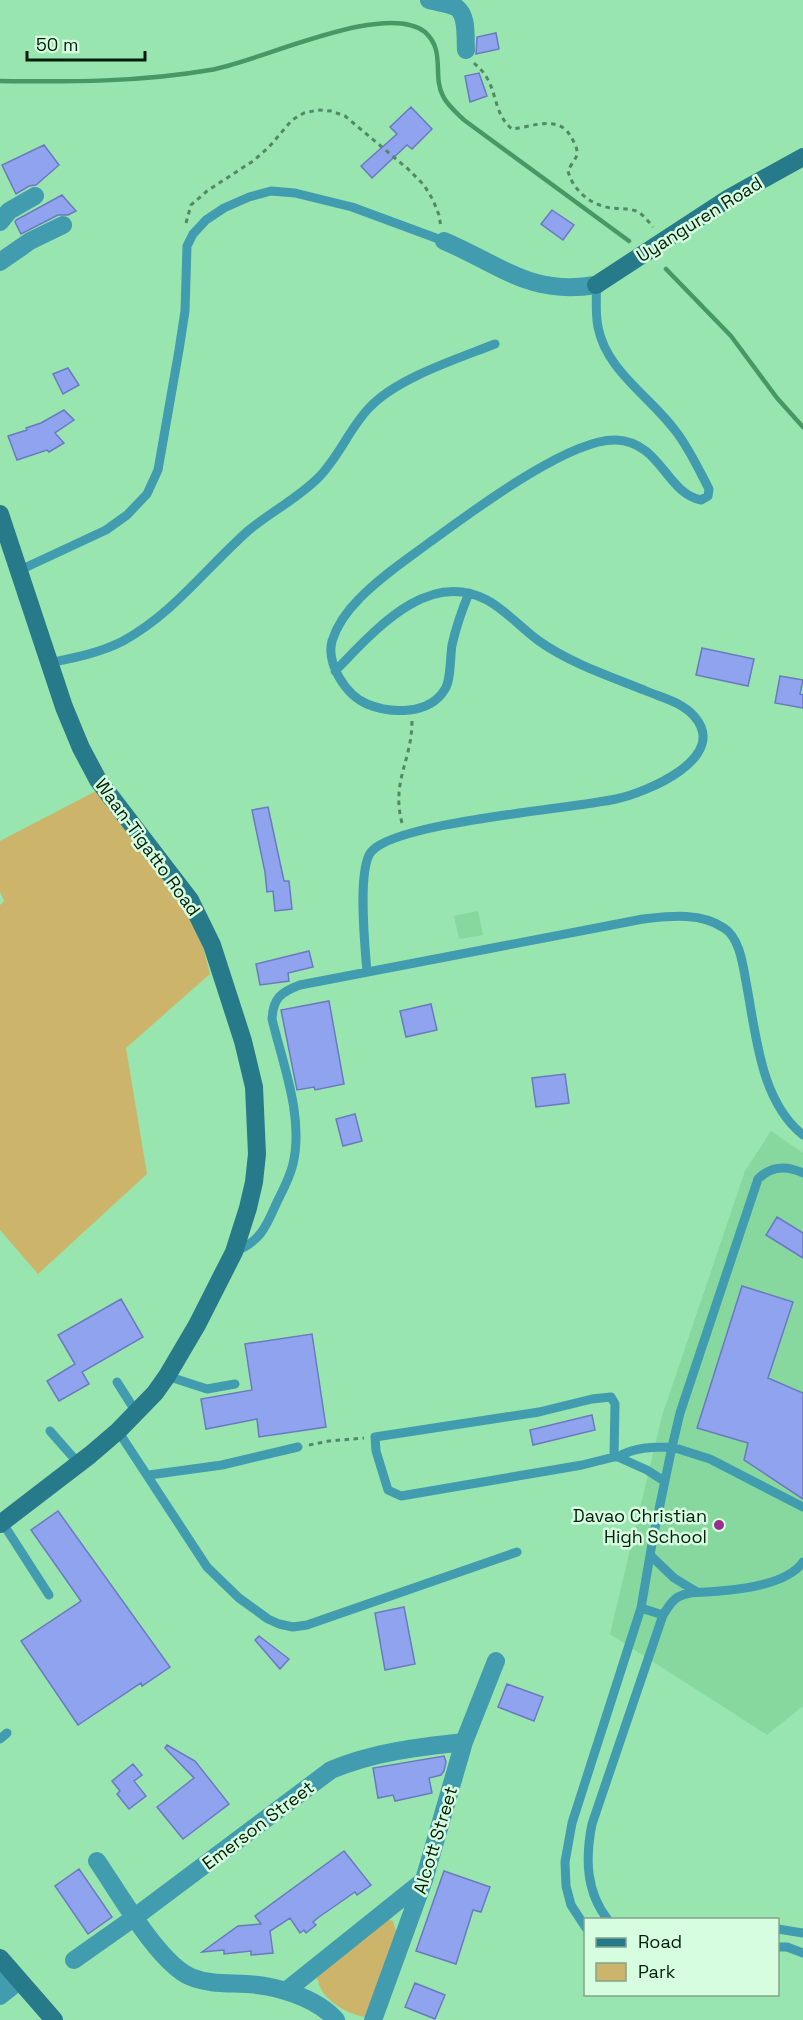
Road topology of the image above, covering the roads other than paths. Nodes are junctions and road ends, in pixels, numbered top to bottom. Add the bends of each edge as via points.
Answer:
1 (429, 0) edge
2 (466, 50) road end
3 (803, 157) edge
4 (35, 196) dead end
5 (0, 222) edge
6 (63, 225) dead end
7 (444, 241) joint
8 (0, 262) edge
9 (597, 285) junction
10 (495, 344) dead end
11 (1, 518) edge
12 (18, 571) junction
13 (469, 593) junction
14 (49, 663) junction
15 (335, 671) junction
16 (367, 972) junction
17 (803, 1135) edge
18 (803, 1173) edge
19 (234, 1252) junction
20 (167, 1376) junction
21 (117, 1382) dead end
22 (235, 1384) dead end
23 (136, 1412) junction
24 (50, 1431) dead end
25 (118, 1431) junction
26 (298, 1447) road end
27 (672, 1447) junction
28 (616, 1457) junction
29 (79, 1464) junction
30 (149, 1475) junction
31 (664, 1481) junction
32 (803, 1508) edge
33 (1, 1523) edge
34 (517, 1552) dead end
35 (650, 1555) junction
36 (803, 1562) edge
37 (699, 1592) junction
38 (49, 1595) dead end
39 (641, 1608) junction
40 (663, 1615) junction
41 (496, 1661) dead end
42 (464, 1742) junction
43 (96, 1861) dead end
44 (424, 1880) junction
45 (135, 1917) junction
46 (607, 1918) edge
47 (584, 1926) edge
48 (779, 1929) edge
49 (803, 1933) edge
50 (779, 1947) edge
51 (803, 1953) edge
52 (74, 1960) dead end
53 (7, 1972) edge
54 (287, 1990) junction
55 (0, 1996) edge
56 (54, 2020) edge
57 (336, 2020) edge
58 (373, 2020) edge

1 - 2 street via 460,11
3 - 9 street, Uyanguren Road via 729,198
4 - 5 street via 9,211
6 - 8 street
7 - 9 street via 531,282 558,288
7 - 12 lane via 352,207 295,193 271,191 249,197 206,220 188,246 185,311 177,361 158,470 147,494 106,530
9 - 15 lane via 598,326 608,353 633,386 674,428 704,479 708,496 701,500 682,492 651,454 633,443 614,440 590,444 558,458 466,516 359,599 341,621 332,642
10 - 14 lane via 395,388 369,407 318,478 251,529 164,613 142,629 121,642
11 - 12 street, Waan-Tigatto Road
12 - 14 street, Waan-Tigatto Road
13 - 15 lane via 431,595 404,607
13 - 15 lane via 452,646 446,688 434,702 412,710 391,711 365,704
13 - 16 lane via 488,601 549,648 677,703 694,717 702,742 684,768 637,793 405,834 377,846 366,862
14 - 19 street, Waan-Tigatto Road via 68,717 98,780 201,919 237,1020 254,1087 257,1154 248,1208
16 - 17 lane via 643,919 679,916 708,920 726,928 735,941 762,1063 786,1118
16 - 19 lane via 286,990 273,1008 272,1019 291,1095 296,1150 268,1224 259,1238
18 - 27 lane via 787,1167 775,1168 758,1179
19 - 20 street, Waan-Tigatto Road
20 - 22 lane via 207,1389
20 - 23 street, Waan-Tigatto Road
21 - 23 lane
23 - 25 street, Waan-Tigatto Road
24 - 29 lane
25 - 29 street, Waan-Tigatto Road
25 - 30 lane
26 - 30 lane via 222,1465
27 - 28 lane via 628,1450
27 - 31 lane
27 - 32 lane via 710,1459
28 - 28 lane via 615,1404 611,1397 375,1437 388,1490 401,1496
28 - 31 lane
29 - 33 street, Waan-Tigatto Road
30 - 34 lane via 207,1567 268,1619 293,1627
31 - 35 lane
33 - 38 lane
35 - 37 lane via 674,1578
35 - 39 lane
36 - 37 lane via 777,1580 720,1592
37 - 40 lane via 677,1598
39 - 40 lane
39 - 47 lane via 572,1823 566,1886 571,1905
40 - 46 lane via 588,1843 592,1892
41 - 42 street, Alcott Street
42 - 44 street, Alcott Street
42 - 45 street, Emerson Street via 395,1750 331,1770
43 - 45 street
44 - 54 street
44 - 58 street, Alcott Street
45 - 52 street, Emerson Street
45 - 54 street via 170,1962 189,1977
48 - 49 lane
50 - 51 lane
53 - 55 street
53 - 56 street
54 - 57 street

